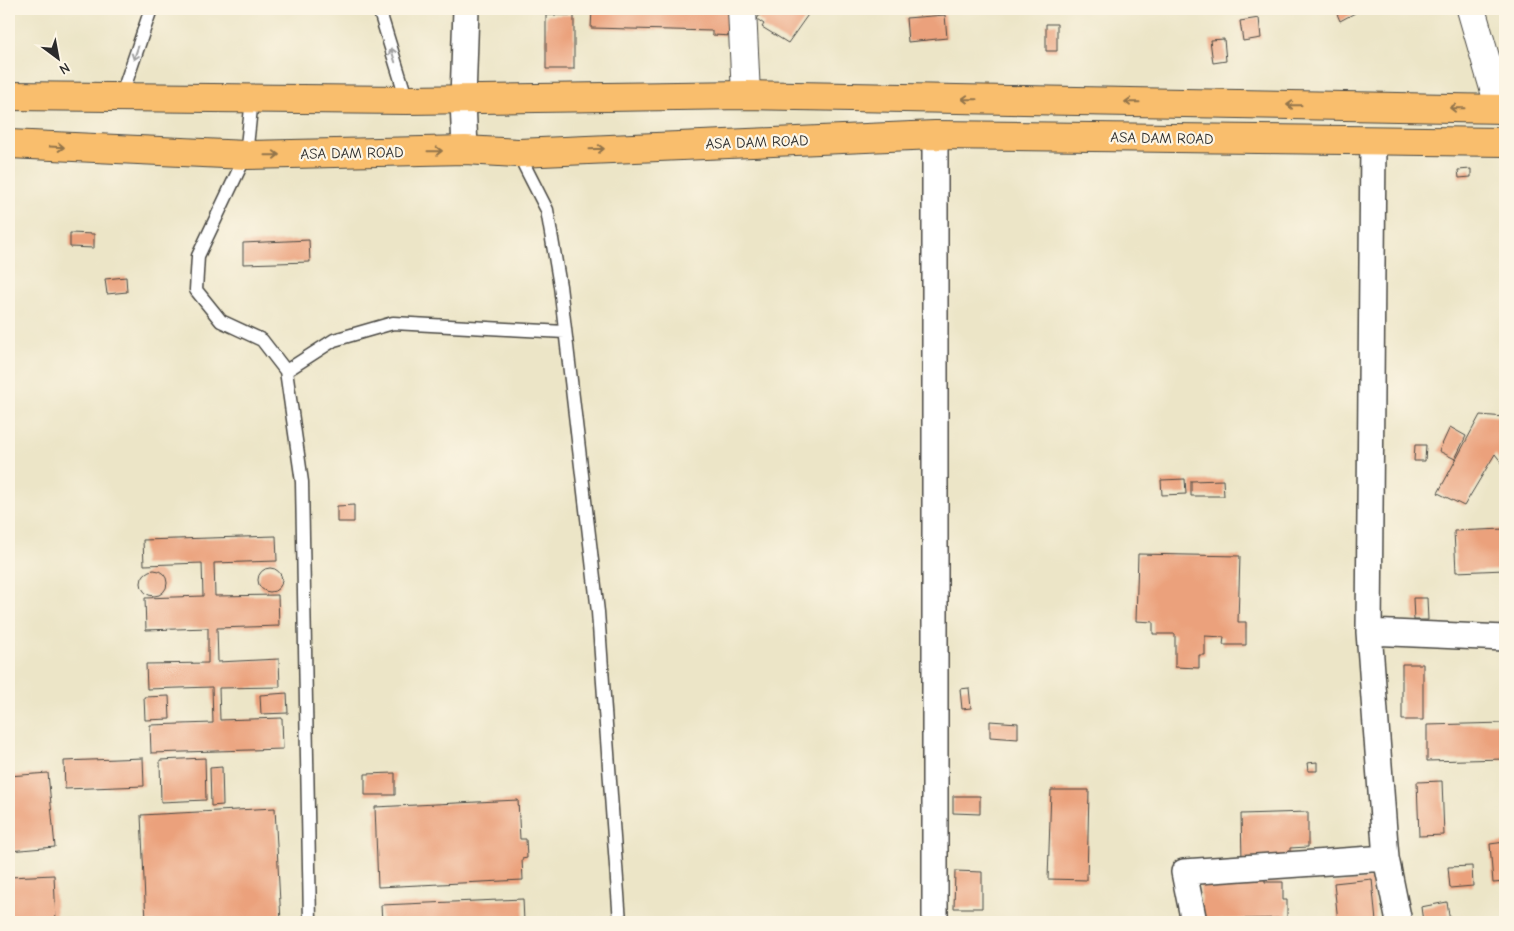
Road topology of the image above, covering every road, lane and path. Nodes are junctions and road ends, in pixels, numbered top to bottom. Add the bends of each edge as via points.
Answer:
1 (151, 9) edge
2 (379, 9) edge
3 (466, 9) edge
4 (742, 9) edge
5 (1470, 9) edge
6 (746, 95) junction
7 (9, 96) edge
8 (121, 97) junction
9 (252, 99) junction
10 (407, 100) junction
11 (463, 100) junction
12 (1502, 109) edge
13 (935, 135) junction
14 (1373, 141) junction
15 (1505, 142) edge
16 (9, 144) edge
17 (465, 150) junction
18 (518, 153) junction
19 (246, 155) junction
20 (566, 332) junction
21 (286, 370) junction
22 (1369, 632) junction
23 (1505, 638) edge
24 (1386, 858) junction
25 (310, 922) edge
26 (620, 922) edge
27 (935, 922) edge
28 (1194, 922) edge
29 (1399, 922) edge

1 -> 8 lane
10 -> 2 lane
3 - 11 street
4 - 6 street
5 - 12 street
6 - 11 main road
12 -> 6 main road
7 - 8 main road
8 - 9 main road
9 - 10 main road
9 - 19 lane
10 - 11 main road
11 - 17 street
13 - 14 main road, ASA DAM ROAD
18 -> 13 main road, ASA DAM ROAD
13 - 27 street
14 - 15 main road, ASA DAM ROAD
14 - 22 street
16 -> 19 main road, ASA DAM ROAD
17 - 18 main road, ASA DAM ROAD
19 -> 17 main road, ASA DAM ROAD
18 - 20 lane via 547,210
19 - 21 lane via 198,256 196,290 221,321 262,340
20 - 21 lane via 393,324 334,340
20 - 26 lane via 598,612
21 - 25 lane via 302,482
22 - 23 street
22 - 24 street
24 - 28 street via 1184,872
24 - 29 street

